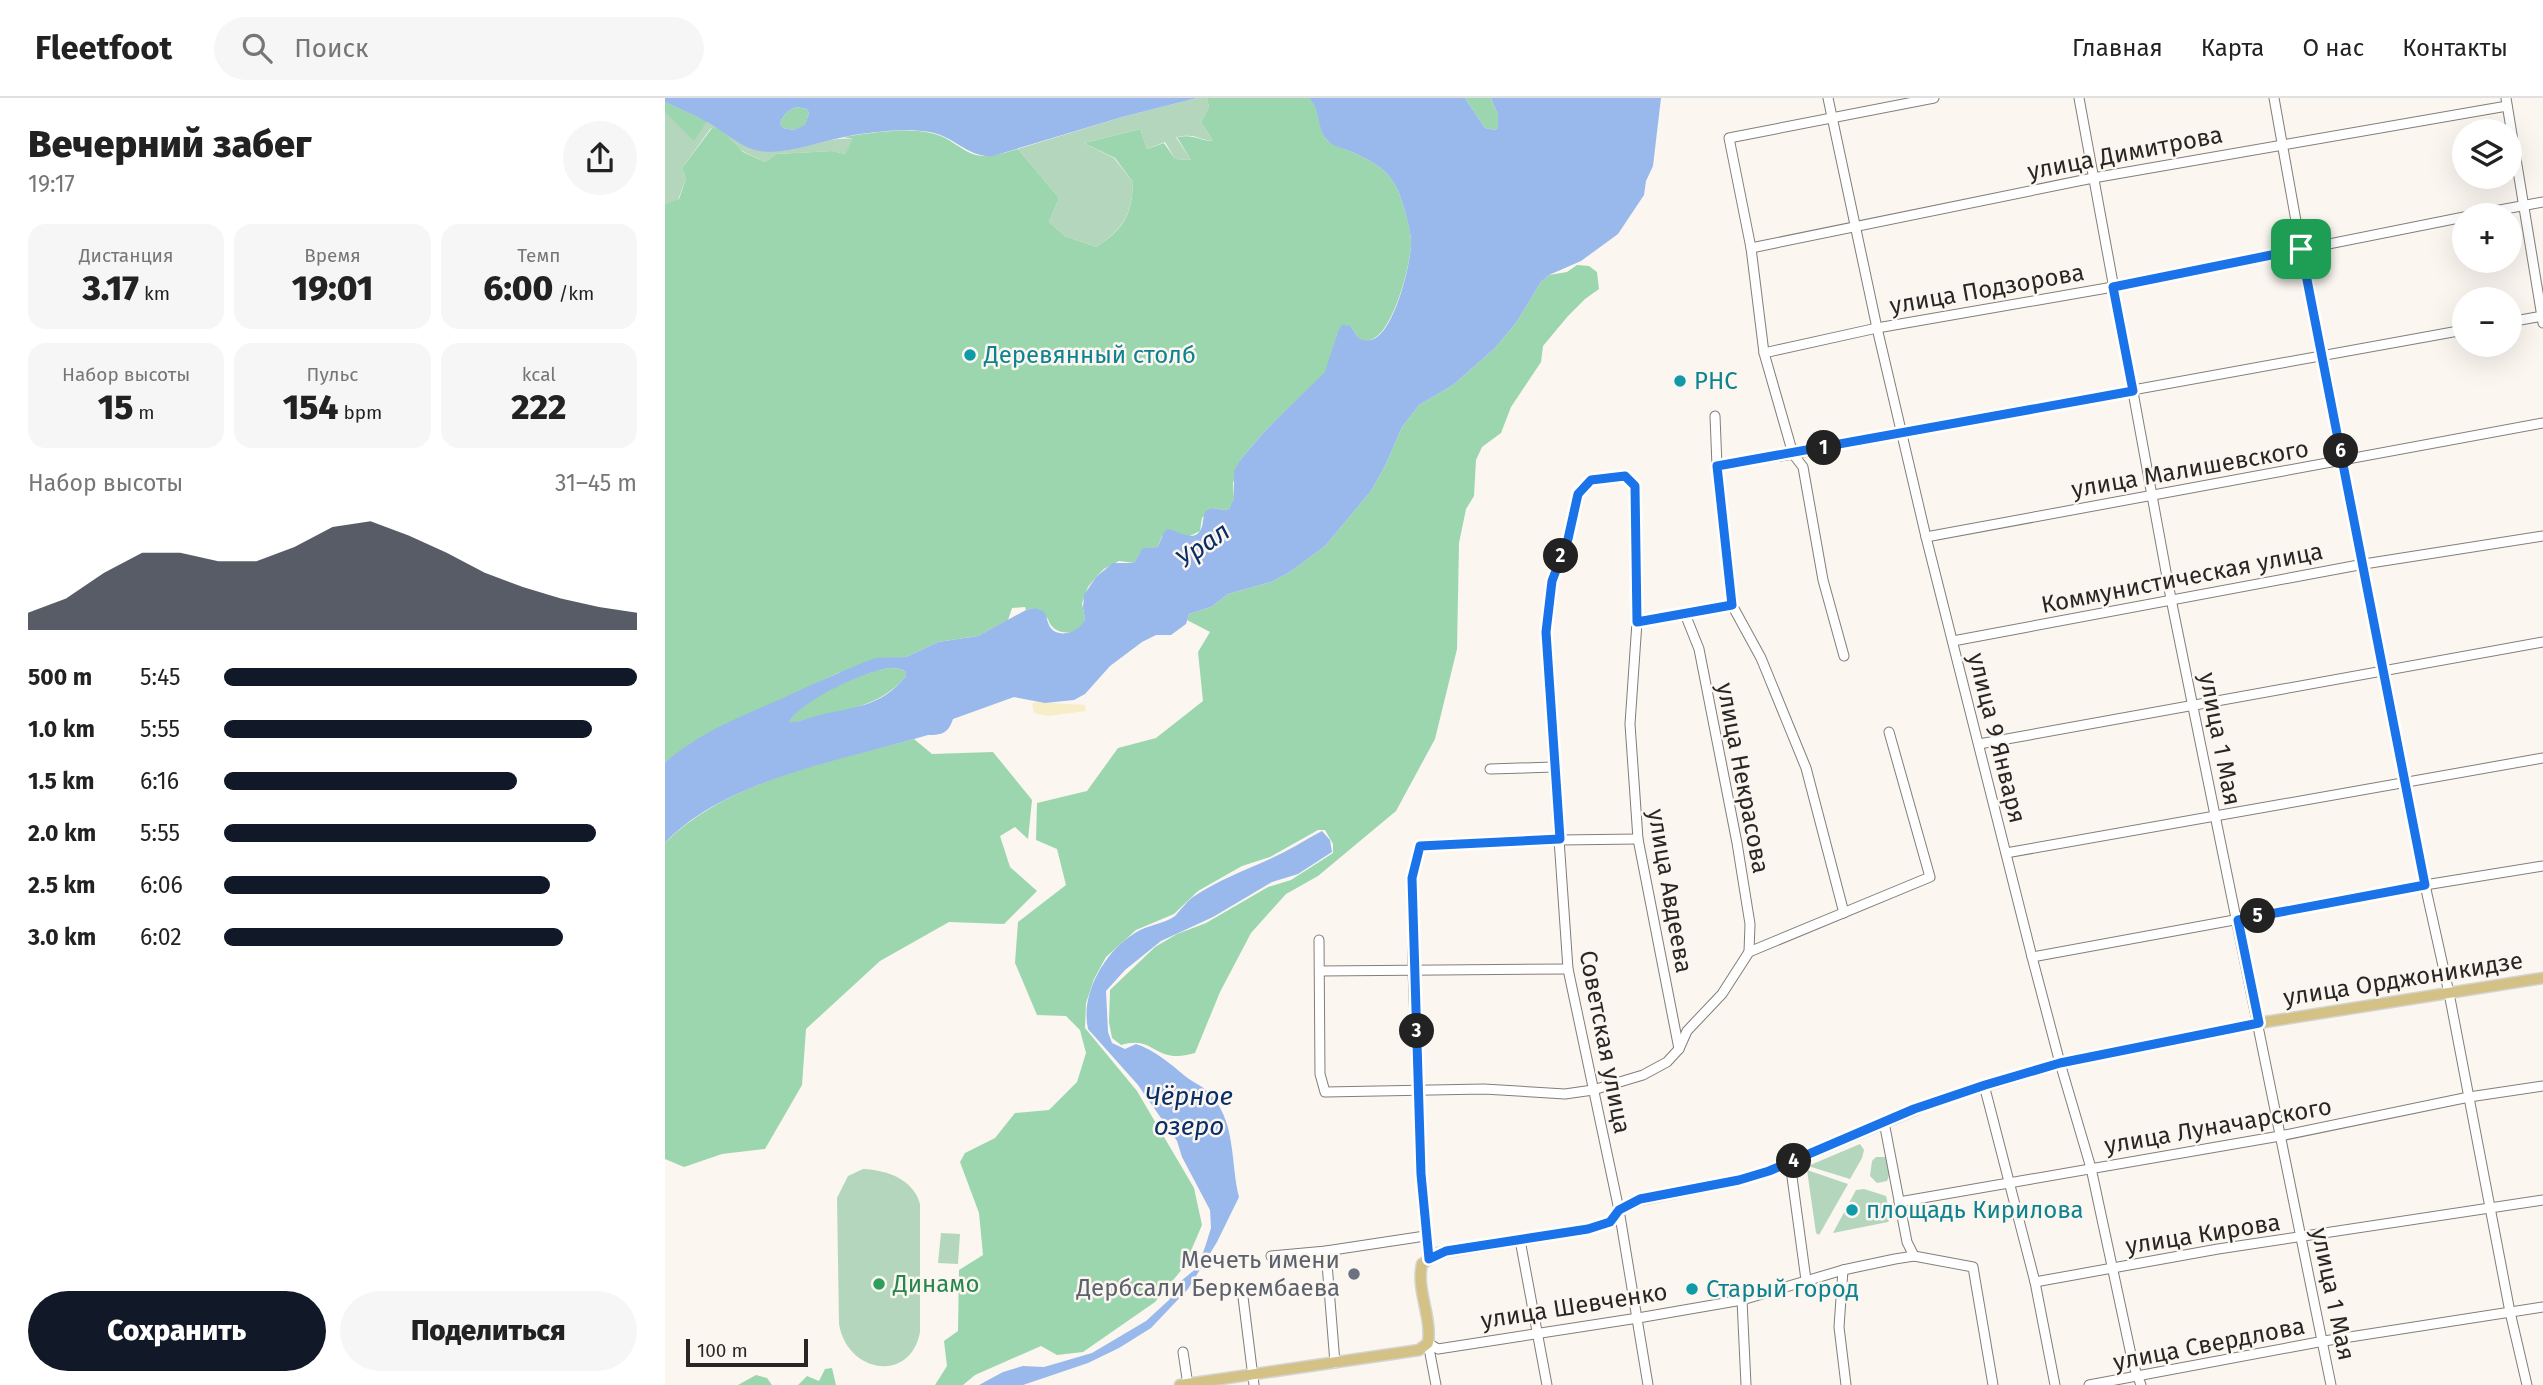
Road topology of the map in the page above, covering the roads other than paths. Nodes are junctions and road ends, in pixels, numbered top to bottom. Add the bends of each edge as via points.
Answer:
1 (1828, 98) edge
2 (1934, 98) edge
3 (2079, 98) edge
4 (2274, 98) edge
5 (2506, 102) edge
6 (1832, 118) junction
7 (2283, 143) junction
8 (2093, 178) junction
9 (2543, 202) edge
10 (2523, 205) junction
11 (2452, 219) edge
12 (1856, 225) junction
13 (1751, 248) junction
14 (2301, 249) junction
15 (2113, 287) junction
16 (2543, 316) edge
17 (2522, 320) edge
18 (2543, 323) edge
19 (1877, 328) junction
20 (2452, 332) edge
21 (1764, 353) junction
22 (2322, 356) junction
23 (2133, 391) junction
24 (1715, 416) dead end
25 (2543, 424) edge
26 (1901, 432) junction
27 (1793, 454) junction
28 (2344, 461) junction
29 (1717, 466) junction
30 (1635, 486) joint
31 (2152, 495) junction
32 (2543, 536) edge
33 (1926, 537) junction
34 (2364, 564) junction
35 (2171, 599) junction
36 (1732, 605) junction
37 (1685, 614) junction
38 (1637, 622) junction
39 (1953, 641) junction
40 (2543, 642) edge
41 (1845, 656) dead end
42 (2382, 670) junction
43 (2194, 705) junction
44 (1889, 732) dead end
45 (1979, 744) junction
46 (2543, 758) edge
47 (1554, 767) junction
48 (1490, 769) dead end
49 (2406, 781) junction
50 (2215, 814) junction
51 (1560, 839) junction
52 (1638, 839) junction
53 (2006, 853) junction
54 (2543, 866) edge
55 (2425, 885) junction
56 (1844, 913) junction
57 (2238, 920) junction
58 (1319, 940) dead end
59 (1749, 952) junction
60 (2032, 957) junction
61 (1568, 968) junction
62 (1413, 970) junction
63 (1319, 971) junction
64 (2543, 978) edge
65 (2449, 993) junction
66 (2259, 1023) junction
67 (1679, 1049) junction
68 (2060, 1063) junction
69 (1985, 1085) junction
70 (2543, 1086) edge
71 (1419, 1089) junction
72 (1593, 1090) junction
73 (2469, 1097) junction
74 (1884, 1122) junction
75 (2280, 1136) junction
76 (2091, 1168) junction
77 (1792, 1177) dead end
78 (2008, 1184) junction
79 (2543, 1200) edge
80 (1899, 1202) junction
81 (2490, 1208) junction
82 (1619, 1210) junction
83 (1425, 1236) junction
84 (2301, 1238) junction
85 (1520, 1240) junction
86 (1326, 1251) junction
87 (1271, 1256) dead end
88 (1914, 1256) junction
89 (1429, 1259) junction
90 (2114, 1268) junction
91 (1843, 1270) junction
92 (1806, 1280) junction
93 (2035, 1282) junction
94 (1243, 1297) dead end
95 (1742, 1300) junction
96 (2543, 1307) edge
97 (2510, 1312) junction
98 (1638, 1318) junction
99 (1538, 1332) junction
100 (2324, 1341) junction
101 (1428, 1343) junction
102 (1183, 1352) dead end
103 (1335, 1363) junction
104 (1253, 1380) edge
105 (2140, 1381) edge
106 (1185, 1385) edge
107 (1436, 1385) edge
108 (1547, 1385) edge
109 (1648, 1385) edge
110 (1746, 1385) edge
111 (1846, 1385) edge
112 (1993, 1385) edge
113 (2055, 1385) edge
114 (2089, 1385) edge
115 (2332, 1385) edge
116 (2527, 1385) edge

1 - 6 street, улица 9 Января
2 - 6 street
3 - 8 street, улица 1 Мая
4 - 7 street
5 - 7 street, улица Димитрова
5 - 10 street
6 - 12 street, улица 9 Января
6 - 13 street via 1729,138
7 - 8 street, улица Димитрова
7 - 14 street
8 - 12 street, улица Димитрова
8 - 15 street, улица 1 Мая
9 - 10 street
10 - 16 street
11 - 14 street, улица Подзорова
12 - 13 street, улица Димитрова
12 - 19 street, улица 9 Января
13 - 21 street
14 - 15 street, улица Подзорова
14 - 22 street
15 - 19 street, улица Подзорова
15 - 23 street, улица 1 Мая
16 - 17 street
16 - 18 street
19 - 21 street, улица Подзорова
19 - 26 street, улица 9 Января
20 - 22 street
21 - 27 street
22 - 23 street
22 - 28 street
23 - 26 street
23 - 31 street, улица 1 Мая
24 - 29 street
25 - 28 street, улица Малишевского
26 - 27 street
26 - 33 street, улица 9 Января
27 - 29 street
27 - 41 street via 1803,467 1823,580
28 - 31 street, улица Малишевского
28 - 34 street
29 - 36 street
30 - 38 street, улица Авдеева
30 - 47 street, Советская улица via 1625,476 1591,480 1578,494 1552,581 1546,632
31 - 33 street, улица Малишевского
31 - 35 street, улица 1 Мая
32 - 34 street, Коммунистическая улица
33 - 39 street, улица 9 Января
34 - 35 street, Коммунистическая улица
34 - 42 street
35 - 39 street, Коммунистическая улица
35 - 43 street, улица 1 Мая
36 - 37 street
36 - 56 street via 1761,658 1806,768
37 - 38 street
37 - 59 street, улица Некрасова via 1699,649 1734,830 1751,925
38 - 52 street, улица Авдеева via 1630,724
39 - 45 street, улица 9 Января
40 - 42 street
42 - 43 street
42 - 49 street
43 - 45 street
43 - 50 street, улица 1 Мая
44 - 56 street via 1930,877
45 - 53 street, улица 9 Января
46 - 49 street
47 - 48 street
47 - 51 street, Советская улица
49 - 50 street
49 - 55 street
50 - 53 street
50 - 57 street, улица 1 Мая
51 - 52 street
51 - 61 street, Советская улица
51 - 62 street via 1420,846 1412,878
52 - 67 street, улица Авдеева
53 - 60 street, улица 9 Января
54 - 55 street
55 - 57 street
55 - 65 street
56 - 59 street
57 - 60 street
57 - 66 street, улица 1 Мая
58 - 63 street
59 - 67 street via 1722,994 1686,1031
60 - 68 street, улица 9 Января
61 - 62 street
61 - 72 street, Советская улица
62 - 63 street
62 - 71 street
63 - 71 street via 1320,1074 1325,1092
64 - 65 main road, улица Орджоникидзе
65 - 66 main road, улица Орджоникидзе
65 - 73 street
66 - 68 main road, улица Орджоникидзе
66 - 75 street, улица 1 Мая
67 - 72 street via 1667,1062 1643,1075
68 - 69 main road, улица Орджоникидзе
68 - 76 street, улица 9 Января
69 - 74 main road, улица Орджоникидзе
69 - 78 street
70 - 73 street, улица Луначарского
71 - 72 street via 1565,1094
71 - 83 street
72 - 82 street, Советская улица
73 - 75 street, улица Луначарского
73 - 81 street
74 - 80 street
74 - 82 main road, улица Орджоникидзе via 1769,1171 1640,1199
75 - 76 street, улица Луначарского
75 - 84 street, улица 1 Мая
76 - 78 street, улица Луначарского
76 - 90 street, улица 9 Января
77 - 92 street
78 - 80 street, улица Луначарского
78 - 93 street
79 - 81 street, улица Кирова
80 - 88 street
81 - 84 street, улица Кирова
81 - 97 street
82 - 85 main road, улица Орджоникидзе via 1610,1222 1588,1229
82 - 98 street, Советская улица
83 - 86 street
83 - 89 street
84 - 90 street, улица Кирова
84 - 100 street, улица 1 Мая
85 - 89 main road, улица Орджоникидзе via 1446,1251
85 - 99 street
86 - 87 street
86 - 103 street
88 - 91 street, улица Шевченко
88 - 112 street, улица Шевченко via 1973,1267
89 - 101 main road via 1420,1274
90 - 93 street, улица Кирова
90 - 105 street, улица 9 Января
91 - 92 street, улица Шевченко
91 - 111 street via 1839,1327
92 - 95 street, улица Шевченко
93 - 113 street
94 - 104 street
95 - 98 street, улица Шевченко
95 - 110 street
96 - 97 street, улица Свердлова
97 - 100 street, улица Свердлова
97 - 116 street
98 - 99 street, улица Шевченко
98 - 109 street, Советская улица
99 - 101 street, улица Шевченко via 1438,1349
99 - 108 street
100 - 105 street, улица Свердлова
100 - 115 street, улица 1 Мая
101 - 103 main road, улица Шевченко via 1419,1350
101 - 107 street
102 - 106 street
103 - 104 main road, улица Шевченко
104 - 106 main road, улица Шевченко
105 - 114 street, улица Свердлова

